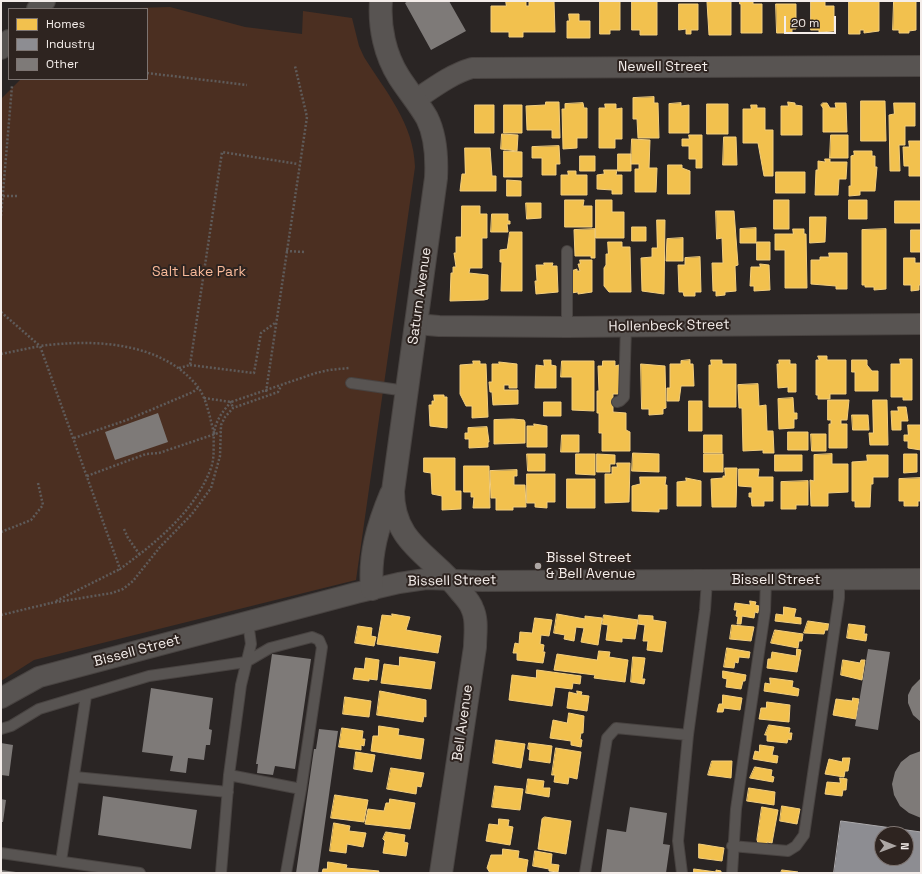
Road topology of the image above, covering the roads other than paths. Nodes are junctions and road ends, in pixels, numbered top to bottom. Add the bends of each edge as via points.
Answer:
1 (45, 1) edge
2 (380, 1) edge
3 (37, 8) edge
4 (8, 41) edge
5 (1, 49) edge
6 (921, 66) edge
7 (415, 100) junction
8 (567, 252) dead end
9 (416, 324) junction
10 (921, 324) edge
11 (626, 326) junction
12 (567, 327) junction
13 (351, 383) dead end
14 (406, 390) junction
15 (617, 402) dead end
16 (393, 491) junction
17 (921, 579) edge
18 (452, 580) junction
19 (707, 580) junction
20 (766, 580) junction
21 (839, 580) junction
22 (372, 589) junction
23 (248, 622) junction
24 (246, 662) junction
25 (86, 696) junction
26 (1, 698) edge
27 (1, 729) edge
28 (688, 735) junction
29 (229, 775) junction
30 (75, 778) junction
31 (301, 789) junction
32 (228, 792) junction
33 (732, 846) junction
34 (1, 853) edge
35 (61, 861) junction
36 (140, 873) edge
37 (221, 873) edge
38 (286, 873) edge
39 (441, 873) edge
40 (585, 873) edge
41 (682, 873) edge
42 (732, 873) edge

1 - 3 street
2 - 7 street, Saturn Avenue via 382,32 389,57 398,76
4 - 5 street
6 - 7 street, Newell Street via 472,68 438,84
7 - 9 street, Saturn Avenue via 427,119 435,142 437,159
8 - 12 lane
9 - 12 street, Hollenbeck Street
9 - 14 street, Saturn Avenue
10 - 11 street, Hollenbeck Street
11 - 12 street, Hollenbeck Street
11 - 15 lane via 624,397
13 - 14 lane
14 - 16 street, Saturn Avenue
16 - 18 street, Saturn Avenue via 395,517 402,531 419,551
16 - 22 street via 378,525 371,574
17 - 21 street, Bissell Street
18 - 19 street, Bissell Street
18 - 22 street, Bissell Street via 426,579
18 - 39 street, Bell Avenue via 472,607 476,620 475,647
19 - 20 street, Bissell Street
19 - 28 lane
20 - 21 street, Bissell Street
20 - 33 lane via 765,611
21 - 33 lane via 839,598 804,835 796,846 788,851
22 - 23 street, Bissell Street
23 - 24 lane via 251,636
23 - 26 street, Bissell Street via 39,677
24 - 25 lane via 149,676
24 - 29 lane
24 - 31 lane via 270,648 312,637 319,640 322,647
25 - 27 lane via 39,709 11,726
25 - 30 lane
28 - 40 lane via 616,728 607,738
28 - 41 lane via 678,841
29 - 31 lane
29 - 32 lane
30 - 32 lane
30 - 35 lane
31 - 38 lane
32 - 37 lane
33 - 42 lane
34 - 35 lane
35 - 36 lane

